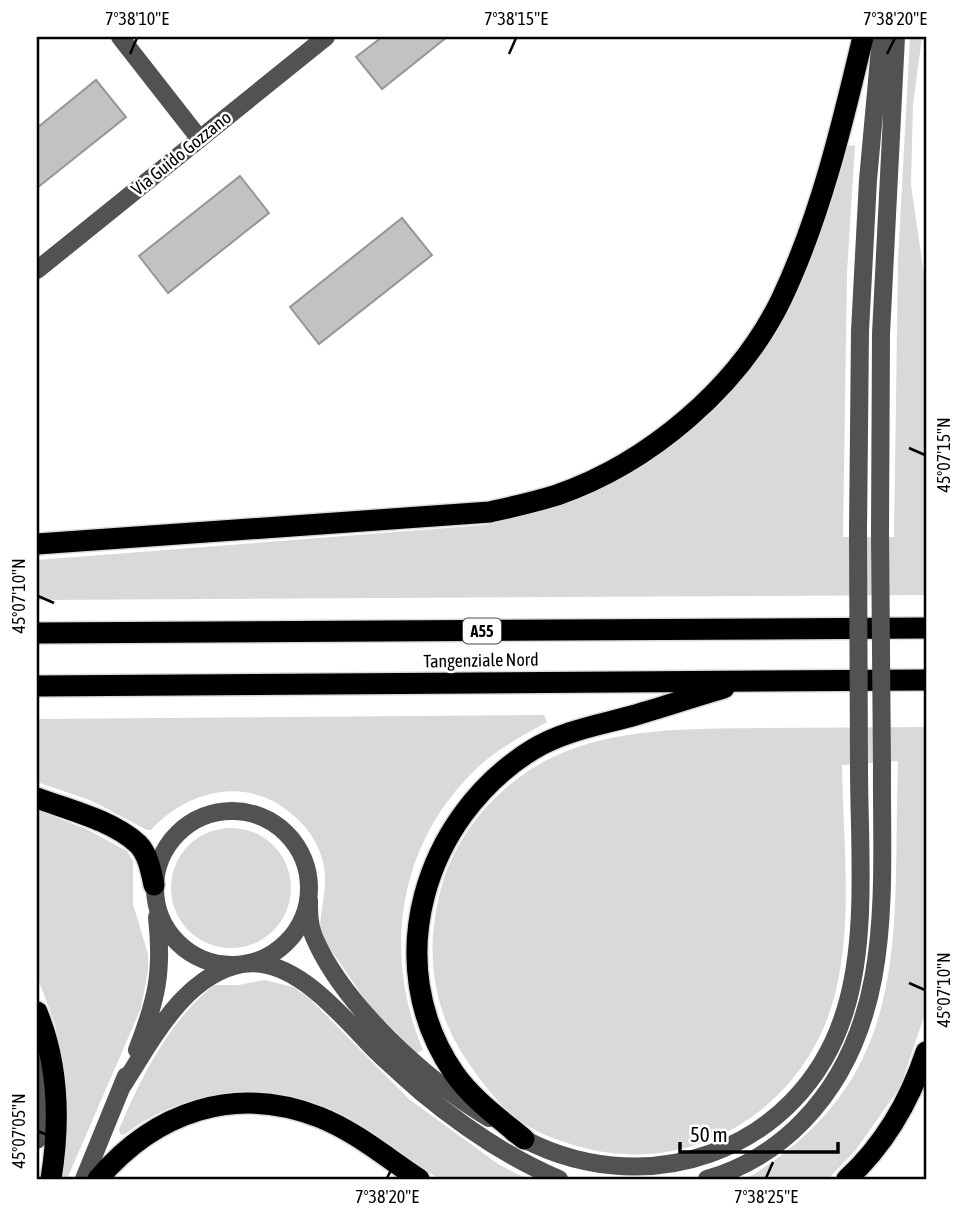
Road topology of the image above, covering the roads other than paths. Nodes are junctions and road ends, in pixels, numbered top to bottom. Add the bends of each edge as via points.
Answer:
1 (120, 37) edge
2 (326, 37) edge
3 (863, 37) edge
4 (881, 37) edge
5 (896, 37) edge
6 (199, 138) junction
7 (37, 270) edge
8 (37, 544) edge
9 (926, 628) edge
10 (37, 633) edge
11 (926, 680) edge
12 (747, 681) junction
13 (37, 686) edge
14 (37, 798) edge
15 (155, 894) junction
16 (309, 900) junction
17 (246, 963) junction
18 (37, 1012) edge
19 (926, 1052) edge
20 (37, 1054) edge
21 (123, 1085) junction
22 (524, 1139) junction
23 (37, 1140) edge
24 (51, 1179) edge
25 (84, 1179) edge
26 (98, 1179) edge
27 (419, 1179) edge
28 (559, 1179) edge
29 (708, 1179) edge
30 (846, 1179) edge

1 - 6 street
2 - 6 street, Via Guido Gozzano
3 - 8 highway via 811,225 780,302 741,360 698,408 616,468 556,495 490,512
4 - 22 street, bridge via 867,180 862,303 858,936 854,975 834,1041 782,1110 718,1152 671,1166 639,1168 582,1163
5 - 29 street, bridge via 881,334 882,766 879,949 872,995 856,1043 827,1093 793,1131 766,1152
6 - 7 street, Via Guido Gozzano
9 - 10 highway, Tangenziale Nord / A55
11 - 12 highway, Tangenziale Nord
12 - 13 highway, Tangenziale Nord
12 - 22 highway via 591,725 533,749 486,785 447,835 425,891 418,932 426,1018 454,1073
14 - 15 highway via 95,820 139,845 148,861
15 - 16 street via 163,852 184,827 214,812 239,811 264,817 291,838 307,867
15 - 17 street via 169,932 190,953 209,962
15 - 21 street via 162,959 151,1014
16 - 17 street via 288,942 263,959
16 - 22 street via 309,923 325,958 374,1022 435,1081
17 - 21 street via 207,978 182,1001
17 - 28 street via 285,972 309,986 422,1092 514,1158
18 - 24 highway via 50,1047 56,1091
19 - 30 highway via 902,1109 874,1151
20 - 23 street via 43,1105
21 - 25 street
26 - 27 highway via 149,1131 192,1112 238,1104 285,1108 318,1117

